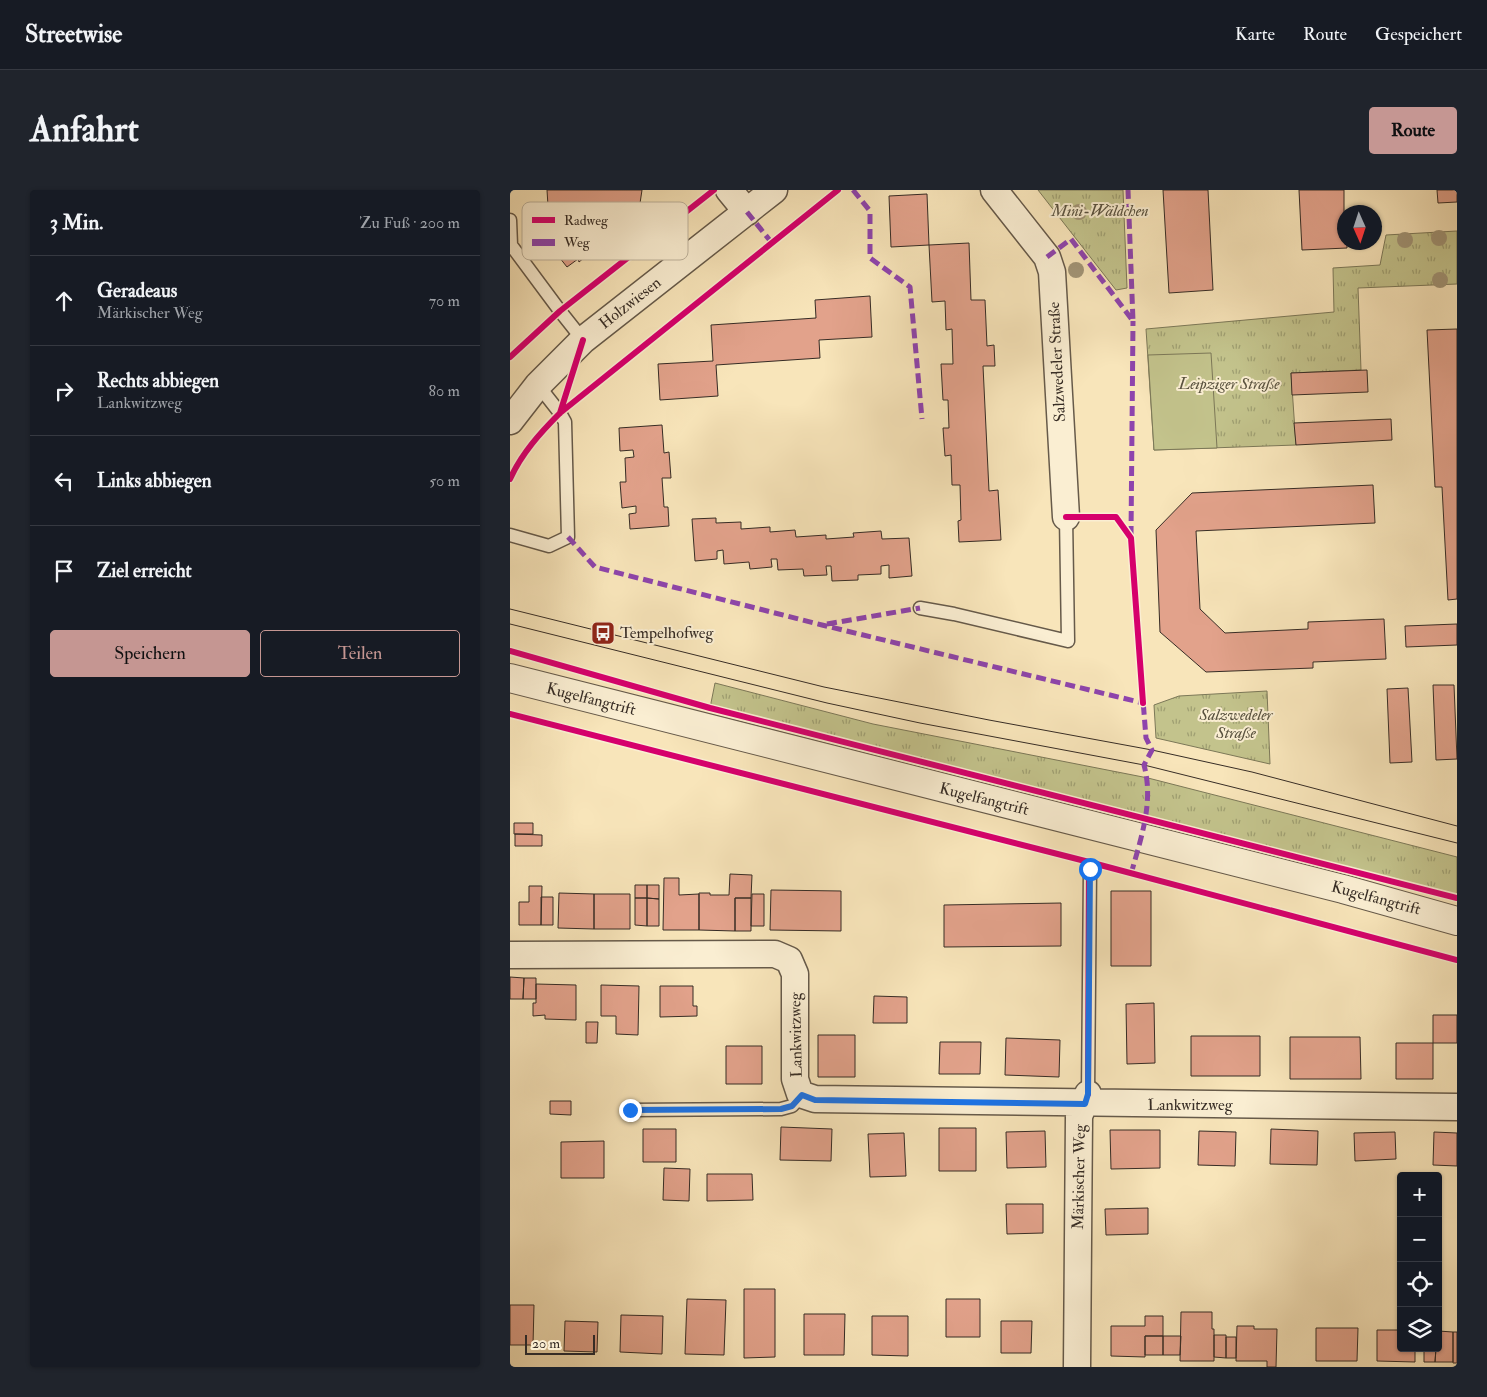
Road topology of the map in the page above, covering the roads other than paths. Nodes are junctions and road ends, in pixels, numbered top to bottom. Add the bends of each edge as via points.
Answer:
1 (729, 190) edge
2 (774, 190) edge
3 (994, 190) edge
4 (747, 212) junction
5 (510, 220) edge
6 (688, 258) edge
7 (522, 260) edge
8 (522, 260) edge
9 (686, 260) edge
10 (583, 340) junction
11 (538, 385) junction
12 (510, 421) edge
13 (1066, 517) joint
14 (510, 535) edge
15 (920, 608) dead end
16 (510, 678) edge
17 (1090, 869) dead end
18 (1457, 920) edge
19 (510, 955) edge
20 (802, 1095) junction
21 (1086, 1099) junction
22 (1457, 1107) edge
23 (630, 1110) dead end
24 (1077, 1367) edge

1 - 4 street
2 - 4 street, Holzwiesen
3 - 13 street, Salzwedeler Straße via 1047,257 1052,272
4 - 6 street, Holzwiesen
5 - 8 lane via 511,245
7 - 10 lane
9 - 10 street, Holzwiesen
10 - 11 street, Holzwiesen
11 - 12 street, Holzwiesen
11 - 14 lane via 565,422 568,537 549,546
13 - 15 lane, Salzwedeler Straße via 1068,641
16 - 18 street, Kugelfangtrift
17 - 21 lane, Märkischer Weg
19 - 20 street, Lankwitzweg via 775,954 789,960 795,974 794,1079
20 - 21 street, Lankwitzweg via 815,1100
20 - 23 lane via 792,1106 781,1109
21 - 22 street, Lankwitzweg
21 - 24 street, Märkischer Weg via 1079,1116

